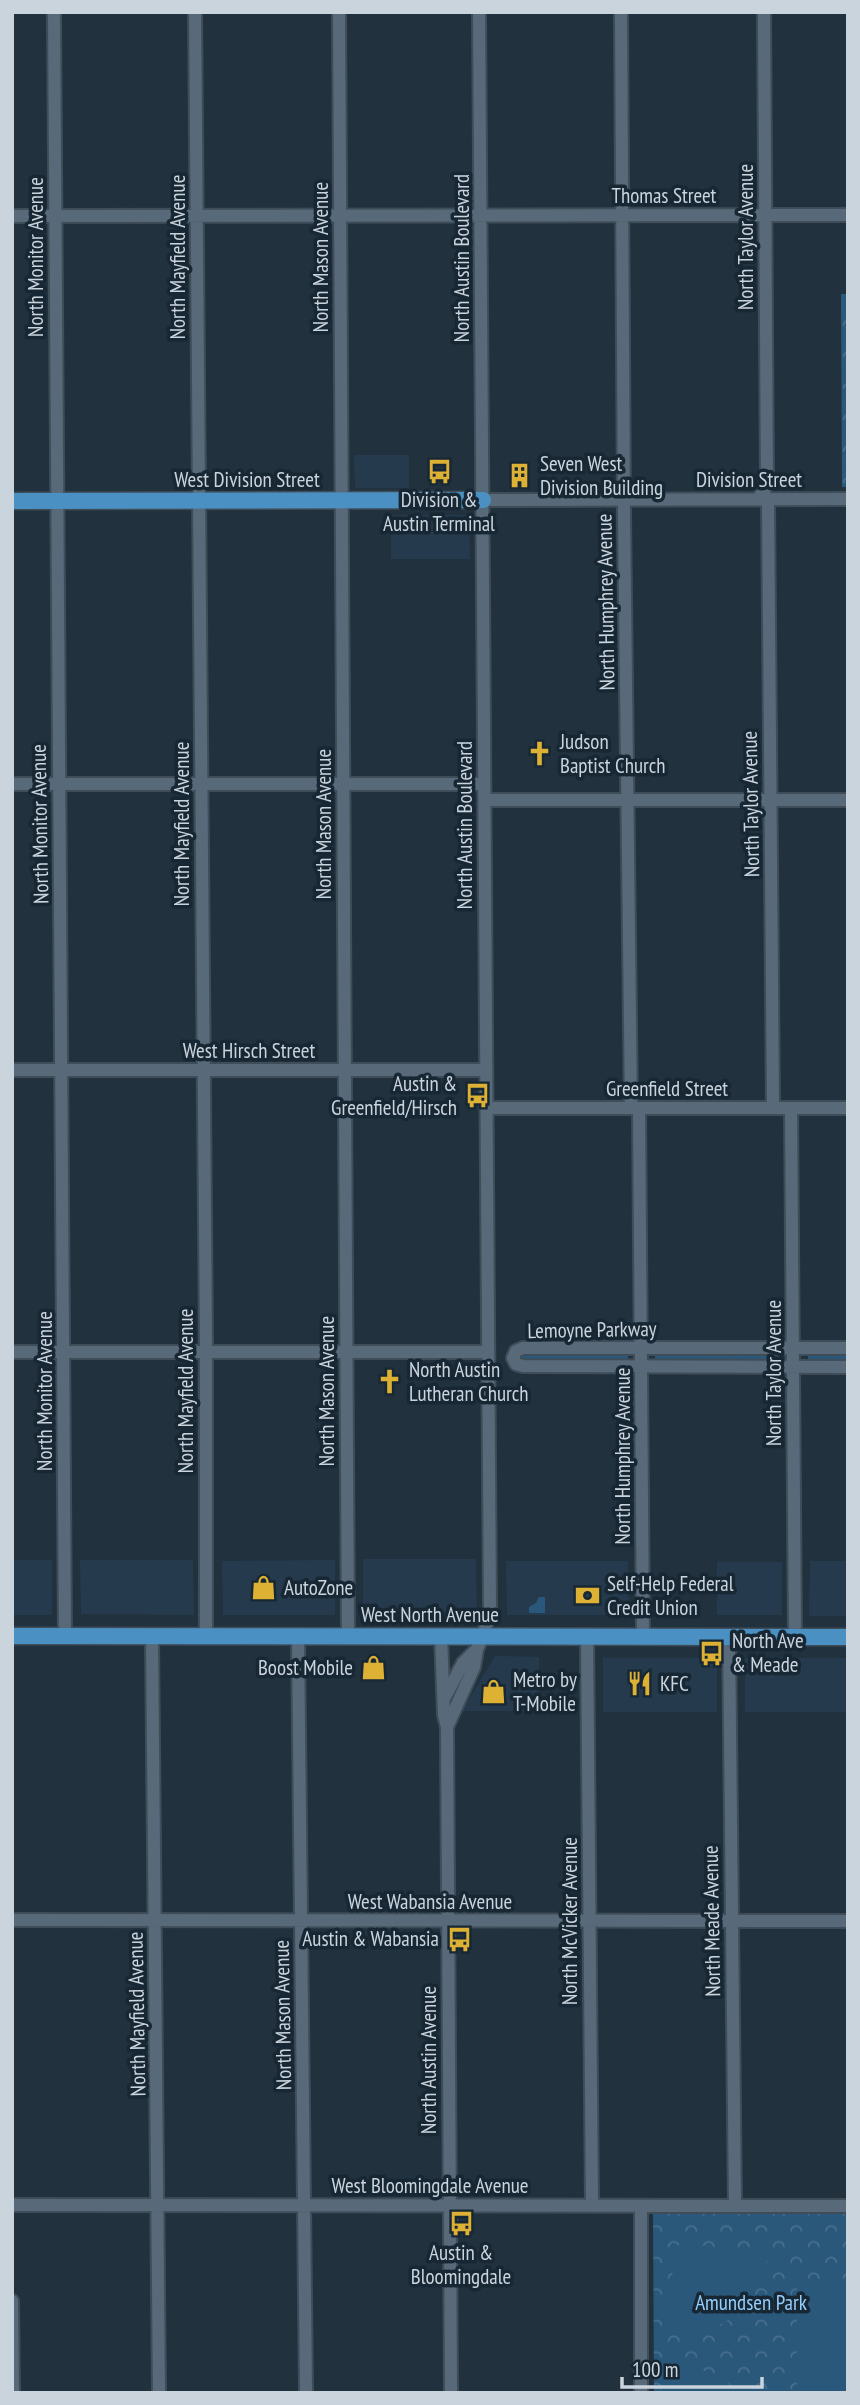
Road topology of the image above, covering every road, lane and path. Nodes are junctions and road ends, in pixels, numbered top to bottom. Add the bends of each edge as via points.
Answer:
1 (54, 12) edge
2 (195, 12) edge
3 (339, 12) edge
4 (479, 12) edge
5 (621, 12) edge
6 (764, 12) edge
7 (481, 215) junction
8 (623, 215) junction
9 (765, 215) junction
10 (848, 215) edge
11 (12, 216) edge
12 (55, 216) junction
13 (197, 216) junction
14 (340, 216) junction
15 (762, 499) junction
16 (848, 499) edge
17 (341, 500) junction
18 (482, 500) junction
19 (624, 500) junction
20 (57, 501) junction
21 (199, 501) junction
22 (12, 502) edge
23 (12, 784) edge
24 (59, 784) junction
25 (201, 784) junction
26 (343, 784) junction
27 (484, 785) junction
28 (485, 800) junction
29 (628, 800) junction
30 (770, 800) junction
31 (848, 800) edge
32 (12, 1070) edge
33 (62, 1070) junction
34 (203, 1070) junction
35 (345, 1070) junction
36 (486, 1070) junction
37 (486, 1108) junction
38 (635, 1108) junction
39 (773, 1108) junction
40 (791, 1108) junction
41 (848, 1108) edge
42 (793, 1348) junction
43 (848, 1348) edge
44 (641, 1349) junction
45 (12, 1352) edge
46 (64, 1352) junction
47 (206, 1352) junction
48 (346, 1352) junction
49 (488, 1352) junction
50 (641, 1366) junction
51 (793, 1367) junction
52 (848, 1367) edge
53 (12, 1636) edge
54 (65, 1636) junction
55 (152, 1636) junction
56 (206, 1636) junction
57 (298, 1636) junction
58 (348, 1636) junction
59 (441, 1636) junction
60 (587, 1636) junction
61 (643, 1636) junction
62 (729, 1636) junction
63 (795, 1637) junction
64 (848, 1637) edge
65 (480, 1643) junction
66 (444, 1700) junction
67 (447, 1727) junction
68 (12, 1920) edge
69 (155, 1920) junction
70 (301, 1921) junction
71 (448, 1921) junction
72 (589, 1921) junction
73 (732, 1921) junction
74 (848, 1921) edge
75 (12, 2205) edge
76 (158, 2205) junction
77 (304, 2205) junction
78 (450, 2205) junction
79 (592, 2205) junction
80 (641, 2206) junction
81 (735, 2206) junction
82 (848, 2206) edge
83 (12, 2301) edge
84 (13, 2393) edge
85 (159, 2393) edge
86 (306, 2393) edge
87 (451, 2393) edge
88 (641, 2393) edge

1 - 12 street, North Monitor Avenue
2 - 13 street, North Mayfield Avenue
3 - 14 street, North Mason Avenue
4 - 7 street, North Austin Boulevard
5 - 8 street, North Humphrey Avenue
6 - 9 street, North Taylor Avenue
7 - 8 street, Thomas Street
7 - 14 street, Thomas Street
7 - 18 street, North Austin Boulevard
8 - 9 street, Thomas Street
8 - 19 street, North Humphrey Avenue
9 - 10 street, Thomas Street
9 - 15 street, North Taylor Avenue via 767,484
11 - 12 street, Thomas Street
12 - 13 street, Thomas Street
12 - 20 street, North Monitor Avenue
13 - 14 street, Thomas Street
13 - 21 street, North Mayfield Avenue
14 - 17 street, North Mason Avenue
15 - 16 street, Division Street
15 - 19 street, Division Street
15 - 30 street, North Taylor Avenue
17 - 18 main road, West Division Street
17 - 21 main road, West Division Street
17 - 26 street, North Mason Avenue
18 - 19 street, Division Street
18 - 27 street, North Austin Boulevard
19 - 29 street, North Humphrey Avenue
20 - 21 main road, West Division Street
20 - 22 main road, West Division Street
20 - 24 street, North Monitor Avenue
21 - 25 street, North Mayfield Avenue
23 - 24 street
24 - 25 street
24 - 33 street, North Monitor Avenue
25 - 26 street
25 - 34 street, North Mayfield Avenue
26 - 27 street
26 - 35 street, North Mason Avenue
27 - 28 street, North Austin Boulevard
28 - 29 street
28 - 36 street, North Austin Boulevard
29 - 30 street
29 - 38 street, North Humphrey Avenue
30 - 31 street
30 - 39 street, North Taylor Avenue
32 - 33 street, West Hirsch Street
33 - 34 street, West Hirsch Street
33 - 46 street, North Monitor Avenue
34 - 35 street, West Hirsch Street
34 - 47 street, North Mayfield Avenue
35 - 36 street, West Hirsch Street
35 - 48 street, North Mason Avenue
36 - 37 street, North Austin Boulevard
37 - 38 street, Greenfield Street
37 - 49 street, North Austin Boulevard
38 - 39 street, Greenfield Street
38 - 44 street, North Humphrey Avenue
39 - 40 street, Greenfield Street
40 - 41 street, Greenfield Street
40 - 42 street, North Taylor Avenue
42 - 43 street, Lemoyne Parkway
42 - 44 street, Lemoyne Parkway
42 - 51 street, North Taylor Avenue
44 - 50 street, North Humphrey Avenue
44 - 50 street, Lemoyne Parkway via 523,1348 513,1358 523,1366
45 - 46 street
46 - 47 street
46 - 54 street, North Monitor Avenue
47 - 48 street
47 - 56 street, North Mayfield Avenue
48 - 49 street
48 - 58 street, North Mason Avenue
49 - 65 street, North Austin Boulevard via 490,1610
50 - 51 street, Lemoyne Parkway
50 - 61 street, North Humphrey Avenue
51 - 52 street, Lemoyne Parkway
51 - 63 street, North Taylor Avenue
53 - 54 main road, West North Avenue
54 - 55 main road, West North Avenue
55 - 56 main road, West North Avenue
55 - 69 street, North Mayfield Avenue
56 - 57 main road, West North Avenue
57 - 58 main road, West North Avenue
57 - 70 street, North Mason Avenue
58 - 59 main road, West North Avenue
59 - 65 main road, West North Avenue
59 - 66 street, North Austin Avenue
60 - 61 main road, West North Avenue
60 - 65 main road, West North Avenue
60 - 72 street, North McVicker Avenue
61 - 62 main road, West North Avenue
62 - 63 main road, West North Avenue
62 - 73 street, North Meade Avenue
63 - 64 main road, West North Avenue
65 - 66 street via 463,1663
65 - 67 street, North Austin Avenue
66 - 67 street, North Austin Avenue
67 - 71 street, North Austin Avenue
68 - 69 street, West Wabansia Avenue
69 - 70 street, West Wabansia Avenue
69 - 76 street, North Mayfield Avenue
70 - 71 street, West Wabansia Avenue
70 - 77 street, North Mason Avenue
71 - 72 street, West Wabansia Avenue
71 - 78 street, North Austin Avenue
72 - 73 street, West Wabansia Avenue
72 - 79 street, North McVicker Avenue
73 - 74 street, West Wabansia Avenue
73 - 81 street, North Meade Avenue
75 - 76 street, West Bloomingdale Avenue
76 - 77 street, West Bloomingdale Avenue
76 - 85 street, North Mayfield Avenue
77 - 78 street, West Bloomingdale Avenue
77 - 86 street, North Mason Avenue
78 - 79 street, West Bloomingdale Avenue
78 - 87 street, North Austin Avenue
79 - 80 street, West Bloomingdale Avenue
80 - 81 street, West Bloomingdale Avenue
80 - 88 street
81 - 82 street, West Bloomingdale Avenue
83 - 84 street

